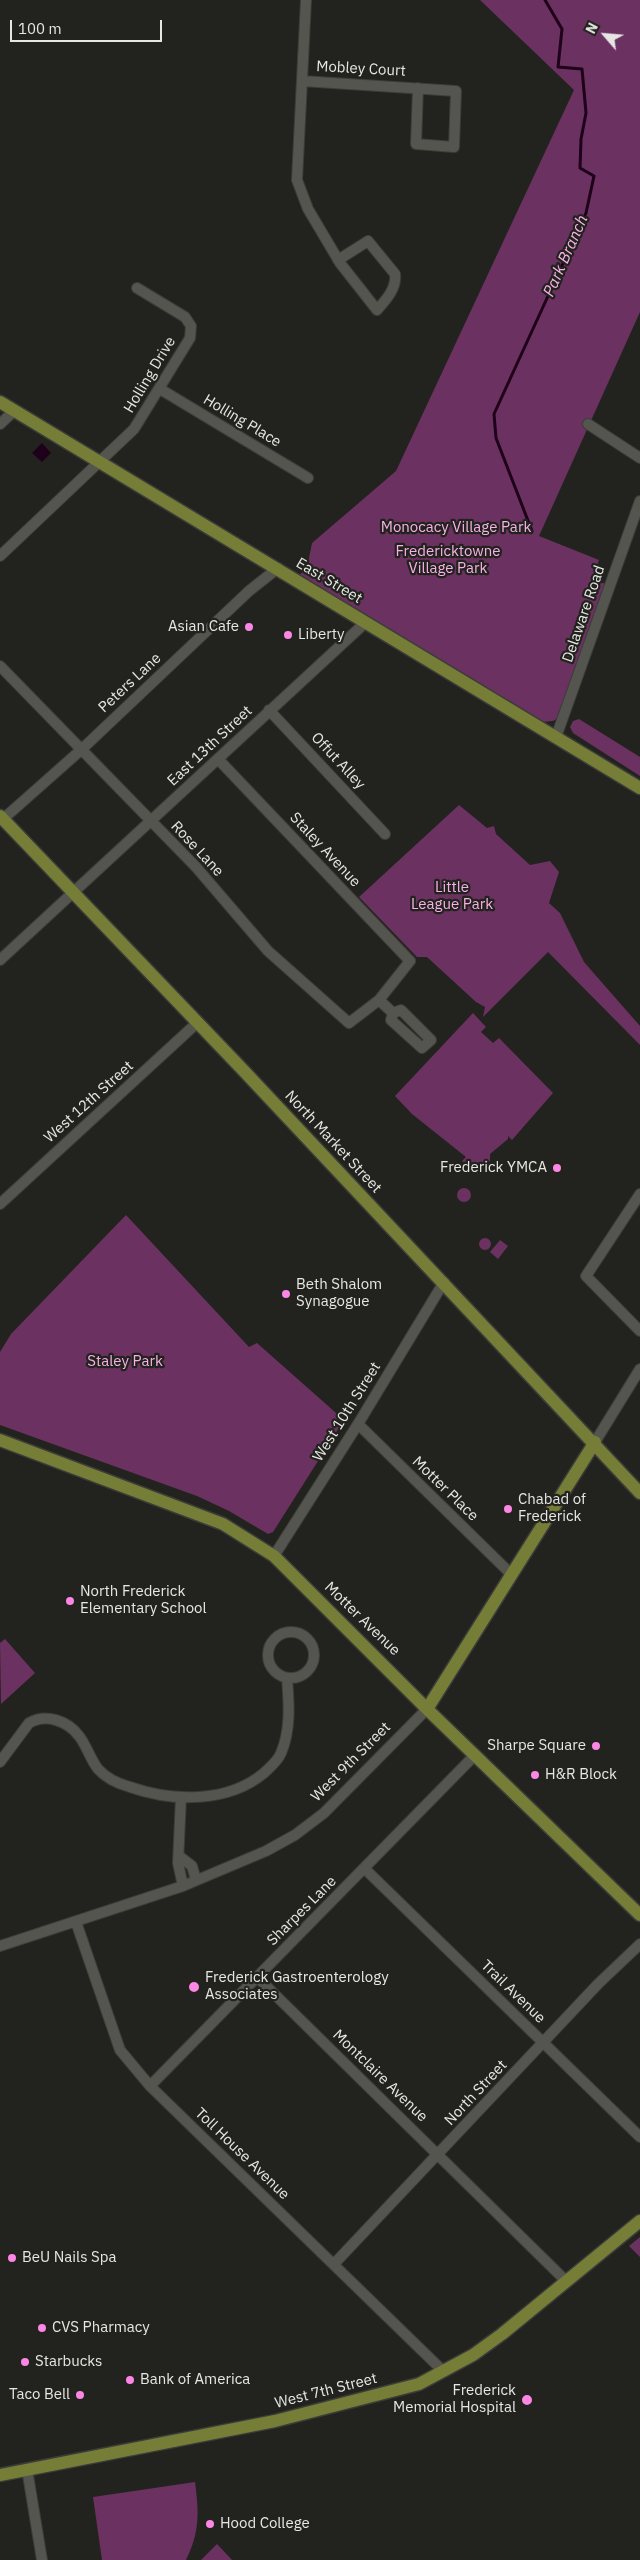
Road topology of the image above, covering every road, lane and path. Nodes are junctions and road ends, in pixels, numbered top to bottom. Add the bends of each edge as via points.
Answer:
1 (306, 0) edge
2 (302, 81) junction
3 (418, 88) junction
4 (338, 260) junction
5 (137, 288) dead end
6 (160, 389) junction
7 (0, 402) edge
8 (14, 411) junction
9 (0, 424) edge
10 (588, 424) dead end
11 (640, 458) edge
12 (100, 462) junction
13 (308, 478) dead end
14 (640, 501) edge
15 (0, 556) edge
16 (278, 568) junction
17 (366, 622) junction
18 (0, 666) edge
19 (269, 710) junction
20 (556, 737) junction
21 (82, 749) junction
22 (218, 758) junction
23 (640, 788) edge
24 (1, 818) edge
25 (150, 822) junction
26 (385, 834) dead end
27 (74, 892) junction
28 (0, 960) edge
29 (379, 1000) junction
30 (393, 1013) dead end
31 (198, 1022) junction
32 (640, 1194) edge
33 (0, 1204) edge
34 (444, 1282) junction
35 (640, 1332) edge
36 (640, 1369) edge
37 (358, 1424) junction
38 (0, 1440) edge
39 (594, 1442) junction
40 (640, 1493) edge
41 (274, 1556) junction
42 (511, 1574) junction
43 (287, 1678) junction
44 (427, 1709) junction
45 (475, 1755) junction
46 (0, 1762) edge
47 (181, 1797) junction
48 (179, 1856) junction
49 (365, 1869) junction
50 (196, 1880) junction
51 (182, 1886) junction
52 (640, 1915) edge
53 (76, 1922) junction
54 (640, 1944) edge
55 (0, 1946) edge
56 (258, 1978) junction
57 (543, 2043) junction
58 (150, 2086) junction
59 (640, 2137) edge
60 (439, 2154) junction
61 (640, 2221) edge
62 (334, 2264) junction
63 (566, 2280) junction
64 (443, 2371) junction
65 (27, 2469) junction
66 (0, 2475) edge
67 (42, 2560) edge

1 - 2 street
2 - 3 street, Mobley Court
2 - 4 street via 297,180 308,210
3 - 3 street, Mobley Court via 456,91 454,147 416,144
4 - 4 street via 340,263 377,310 388,298 396,280 395,274 368,241
5 - 6 street, Holling Drive via 185,317 191,326 190,338
6 - 12 street, Holling Drive via 134,429
6 - 13 street, Holling Place
7 - 8 main road, East Street
8 - 9 street
8 - 12 main road, East Street
10 - 11 street
12 - 15 street, Holling Drive
12 - 16 main road, East Street
14 - 20 street, Delaware Road
16 - 17 main road, East Street
16 - 21 street, Peters Lane via 249,591
17 - 19 street, East 13th Street
17 - 20 main road, East Street
18 - 21 street, Rose Lane
19 - 22 street, East 13th Street
19 - 26 street, Offut Alley
20 - 23 main road, East Street
21 - 24 street, Peters Lane
21 - 25 street, Rose Lane
22 - 25 street, East 13th Street
22 - 29 street, Staley Avenue via 410,961
24 - 27 main road, North Market Street
25 - 27 street, East 13th Street
25 - 29 street, Rose Lane via 196,868 268,951 349,1022
27 - 28 street, East 13th Street
27 - 31 main road, North Market Street
29 - 30 street
31 - 33 street, West 12th Street
31 - 34 main road, North Market Street
32 - 35 street via 586,1276
34 - 37 street, West 10th Street
34 - 39 main road, North Market Street
36 - 39 street
37 - 41 street, West 10th Street
37 - 42 street, Motter Place
38 - 41 main road, Motter Avenue via 223,1524
39 - 40 main road, North Market Street
39 - 42 main road, West 9th Street
41 - 44 main road, Motter Avenue
42 - 44 main road, West 9th Street
43 - 43 street via 302,1675 314,1656 309,1641 296,1632 281,1634 270,1644 268,1651 274,1672
43 - 47 street via 288,1719 281,1754 274,1764 250,1784 230,1793
44 - 45 main road, Motter Avenue
44 - 50 street, West 9th Street via 324,1813 295,1835 266,1851
45 - 49 street, Sharpes Lane
45 - 52 main road, Motter Avenue
46 - 47 street via 29,1723 49,1718 61,1722 80,1736 98,1768 112,1780 131,1788
47 - 48 street
48 - 50 street via 192,1866
48 - 51 street
49 - 56 street, Sharpes Lane
49 - 57 street, Trail Avenue
50 - 51 street, West 9th Street
51 - 53 street, West 9th Street
53 - 55 street, West 9th Street
53 - 58 street, Toll House Avenue via 120,2050
54 - 57 street, North Street
56 - 58 street, Sharpes Lane
56 - 60 street, Montclaire Avenue
57 - 59 street, Trail Avenue
57 - 60 street, North Street
58 - 62 street, Toll House Avenue
60 - 62 street, North Street
60 - 63 street, Montclaire Avenue
61 - 63 main road, West 7th Street
62 - 64 street, Toll House Avenue
63 - 64 main road, West 7th Street via 502,2334
64 - 65 main road, West 7th Street via 403,2390 275,2421
65 - 66 main road, West 7th Street
65 - 67 street

